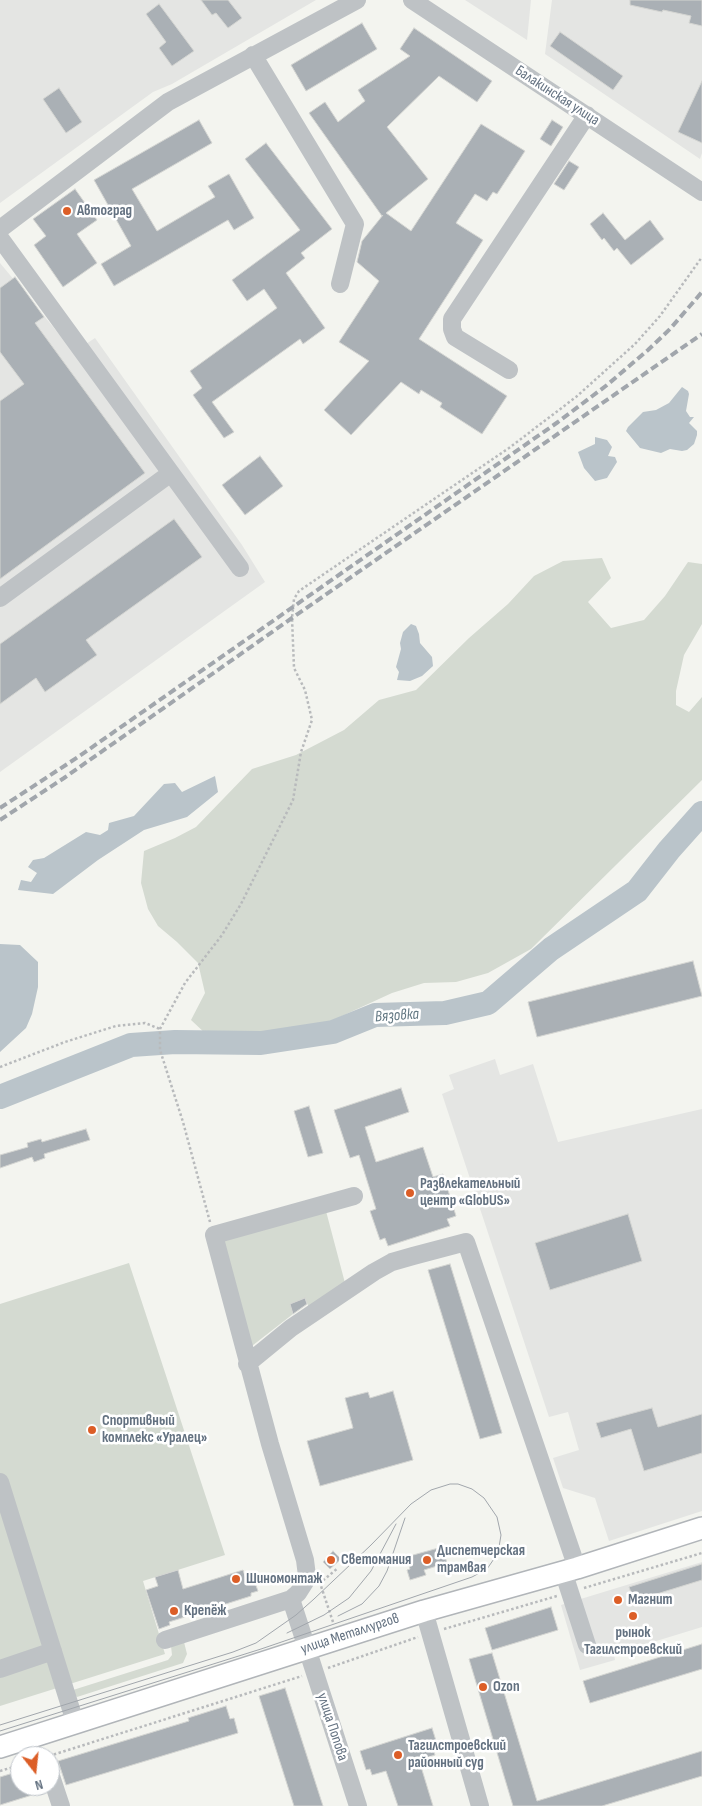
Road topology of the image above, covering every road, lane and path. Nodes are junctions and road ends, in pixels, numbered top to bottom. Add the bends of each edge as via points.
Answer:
1 (357, 0) edge
2 (412, 0) edge
3 (253, 55) junction
4 (587, 115) junction
5 (702, 192) edge
6 (0, 229) edge
7 (0, 238) edge
8 (702, 257) edge
9 (340, 284) dead end
10 (509, 370) dead end
11 (171, 473) junction
12 (240, 568) dead end
13 (0, 598) edge
14 (160, 1029) junction
15 (0, 1067) edge
16 (354, 1196) dead end
17 (214, 1235) junction
18 (247, 1364) junction
19 (0, 1482) edge
20 (702, 1528) edge
21 (702, 1554) edge
22 (338, 1568) dead end
23 (570, 1569) junction
24 (570, 1592) junction
25 (291, 1599) junction
26 (424, 1611) junction
27 (430, 1633) junction
28 (338, 1638) junction
29 (165, 1640) dead end
30 (587, 1645) dead end
31 (307, 1649) junction
32 (53, 1652) junction
33 (345, 1662) junction
34 (0, 1669) edge
35 (314, 1672) junction
36 (75, 1722) junction
37 (0, 1747) edge
38 (60, 1753) edge
39 (358, 1806) edge
40 (480, 1806) edge

1 - 3 street
2 - 4 street, Балакинская улица
3 - 6 street via 168,102
3 - 9 street via 355,224
4 - 5 street, Балакинская улица
4 - 10 street via 452,318 455,337
7 - 11 street
8 - 14 path via 654,323 576,398 509,448 299,591 294,599 292,618 294,668 305,690 312,720 293,800 241,904 185,983
11 - 12 street
11 - 13 street
14 - 15 path via 145,1023 116,1026
14 - 17 path via 160,1050 184,1122
16 - 17 street
17 - 18 street
18 - 23 street via 291,1328 374,1272 392,1262 466,1242
18 - 25 street via 305,1560 305,1582
19 - 32 street
20 - 23 main road, улица Металлургов
21 - 24 path
22 - 28 path via 320,1583
23 - 24 street
23 - 26 main road, улица Металлургов
24 - 27 path
24 - 30 street
25 - 29 street
25 - 31 street, улица Попова
26 - 27 street
26 - 28 main road, улица Металлургов
27 - 33 path
27 - 40 street
28 - 31 main road, улица Металлургов
28 - 33 path
31 - 35 street, улица Попова
31 - 36 main road, улица Металлургов
32 - 34 street
32 - 36 street
33 - 35 path
35 - 38 path
35 - 39 street, улица Попова
36 - 37 main road, улица Металлургов

